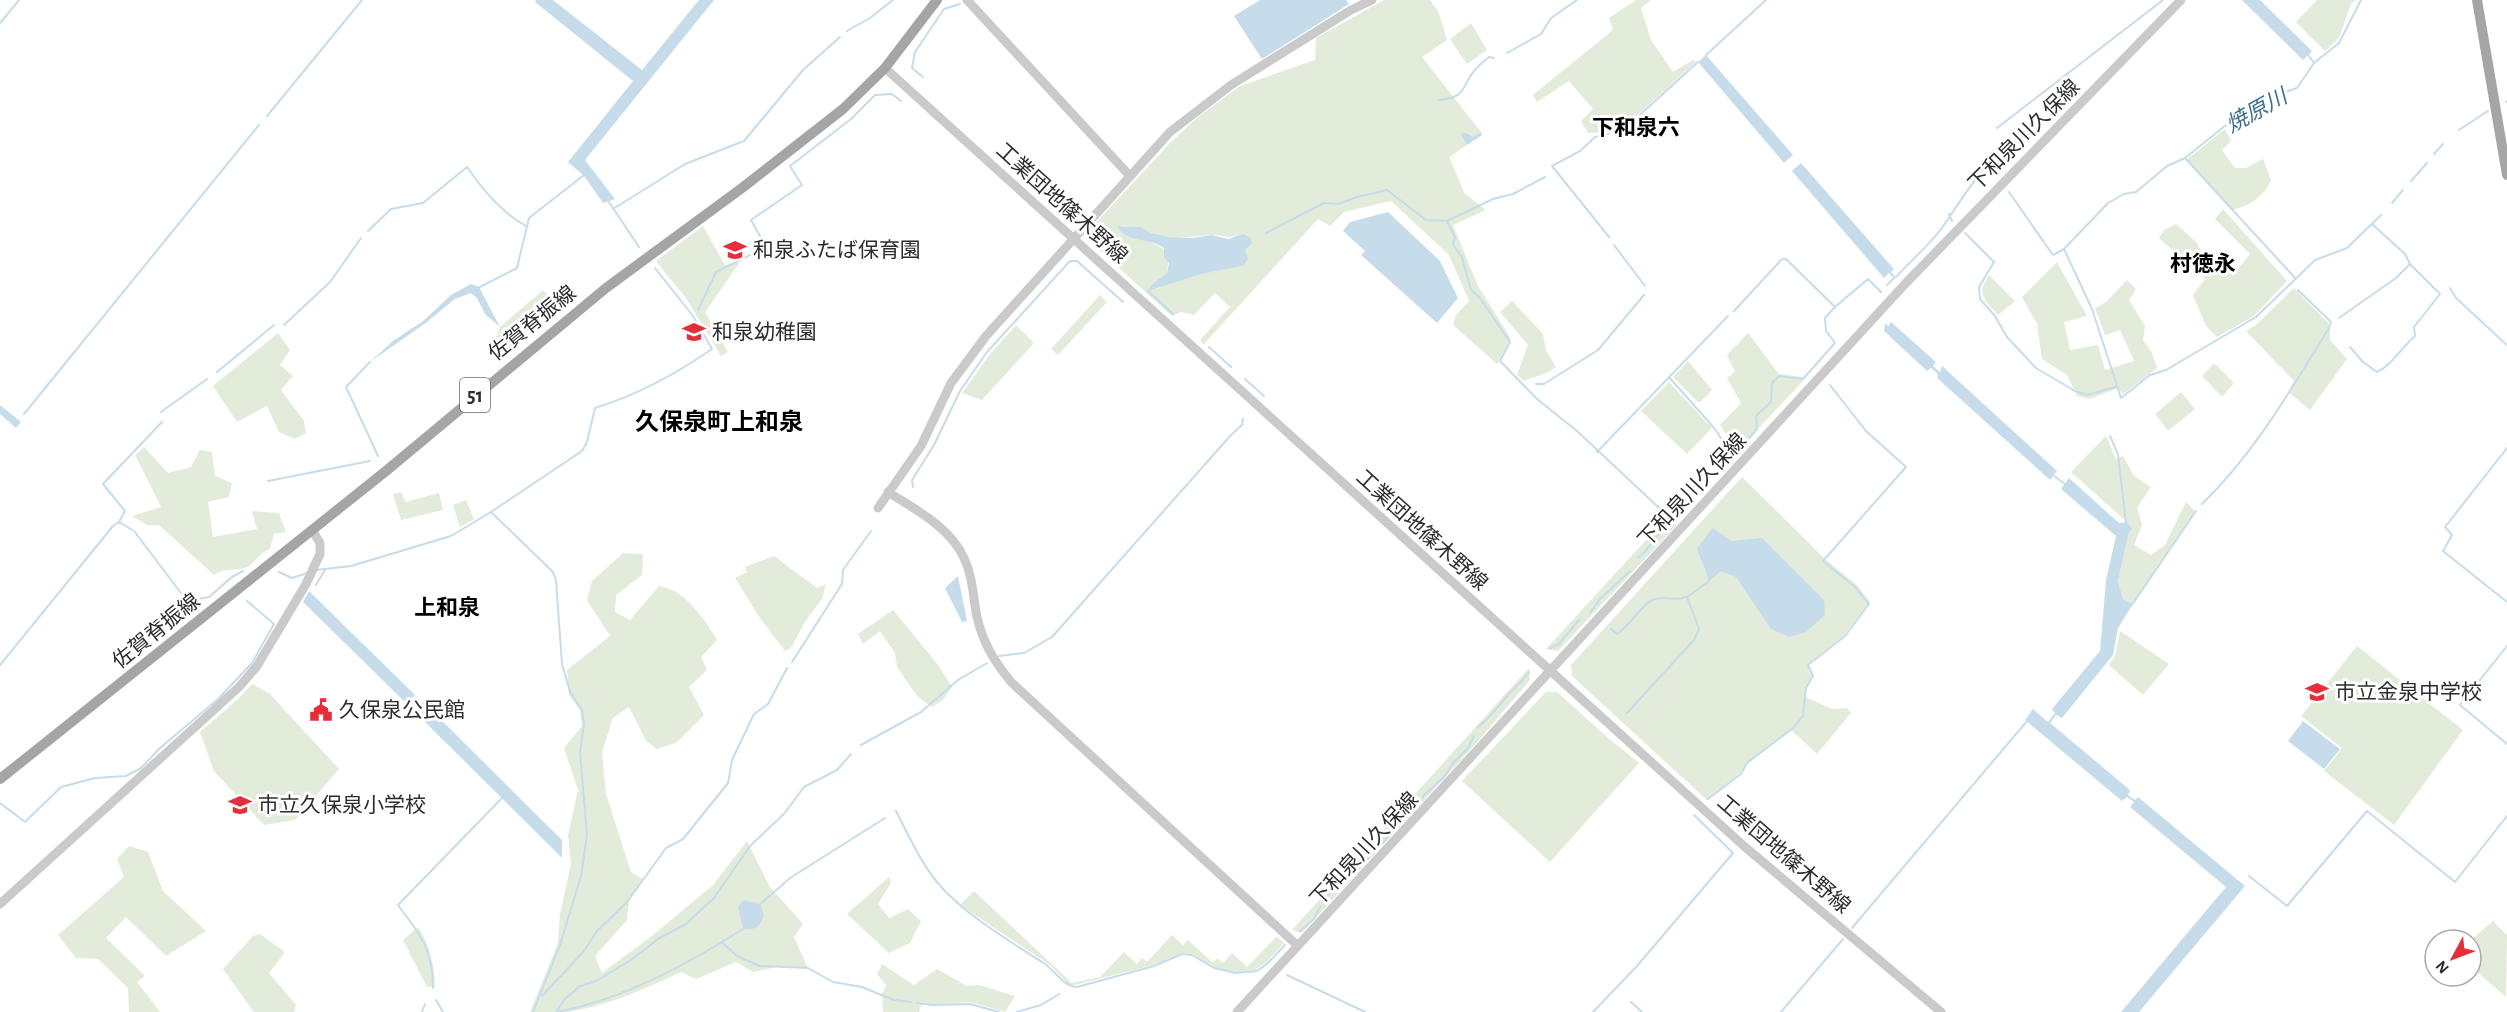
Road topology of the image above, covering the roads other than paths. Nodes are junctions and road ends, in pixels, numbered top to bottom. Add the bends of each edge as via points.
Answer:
1 (938, 0) edge
2 (967, 0) edge
3 (1372, 0) edge
4 (2181, 0) edge
5 (2477, 0) edge
6 (885, 68) junction
7 (1129, 175) junction
8 (2507, 175) edge
9 (1074, 237) junction
10 (888, 492) junction
11 (878, 508) dead end
12 (312, 530) junction
13 (1551, 670) junction
14 (0, 779) edge
15 (0, 904) edge
16 (1298, 946) junction
17 (1238, 1012) edge
18 (1941, 1012) edge

1 - 6 main road, 佐賀脊振線 / 51
2 - 7 street
3 - 7 street via 1222,92 1170,132
4 - 13 street, 下和泉川久保線 via 1905,284
5 - 8 main road
6 - 9 street, 工業団地篠木野線
6 - 12 main road, 佐賀脊振線 / 51 via 843,109 606,288
7 - 9 street
9 - 10 street via 973,352 951,383 921,446
9 - 13 street, 工業団地篠木野線
10 - 11 street
10 - 16 street via 929,517 964,557 983,639 992,659 1011,682
12 - 14 main road, 佐賀脊振線 / 51
12 - 15 street via 321,548 314,566 257,666
13 - 16 street, 下和泉川久保線
13 - 18 street, 工業団地篠木野線 via 1745,847
16 - 17 street, 下和泉川久保線

